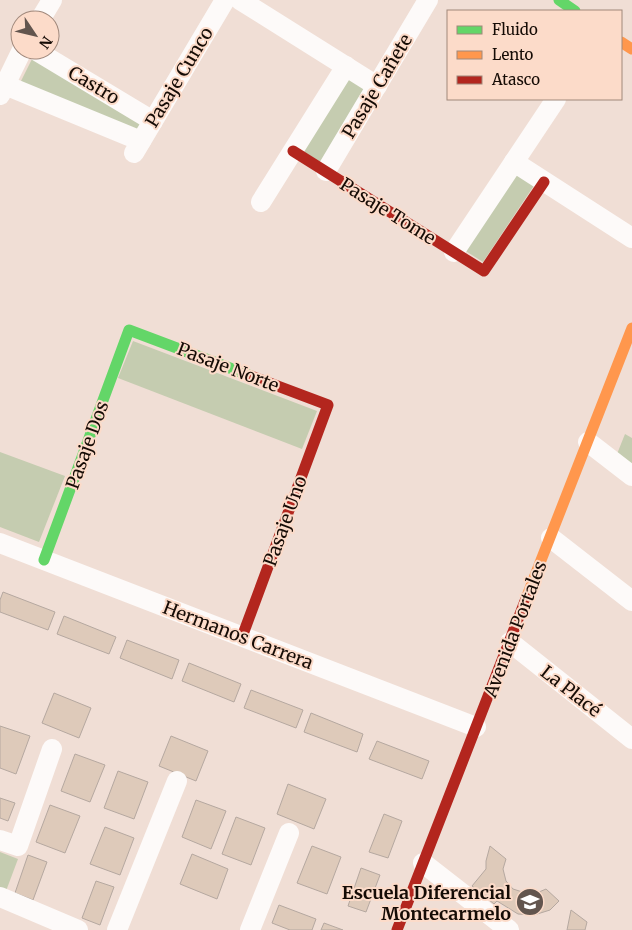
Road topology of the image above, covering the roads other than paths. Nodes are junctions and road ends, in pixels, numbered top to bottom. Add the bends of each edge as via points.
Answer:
1 (225, 0) edge
2 (240, 0) edge
3 (428, 0) edge
4 (559, 0) edge
5 (574, 10) edge
6 (16, 60) edge
7 (52, 60) edge
8 (346, 66) junction
9 (377, 86) junction
10 (1, 88) edge
11 (555, 100) edge
12 (153, 121) junction
13 (293, 151) junction
14 (514, 162) junction
15 (326, 171) junction
16 (544, 182) junction
17 (261, 202) dead end
18 (632, 238) edge
19 (454, 252) junction
20 (632, 328) edge
21 (129, 330) joint
22 (328, 405) joint
23 (588, 442) junction
24 (632, 476) edge
25 (551, 538) junction
26 (0, 543) edge
27 (44, 560) junction
28 (632, 601) edge
29 (242, 637) junction
30 (510, 642) junction
31 (476, 728) junction
32 (632, 739) edge
33 (52, 749) dead end
34 (177, 781) dead end
35 (289, 832) dead end
36 (0, 840) edge
37 (423, 863) junction
38 (0, 897) edge
39 (78, 930) edge
40 (117, 930) edge
41 (250, 930) edge
42 (397, 930) edge
43 (509, 930) edge

1 - 12 street, Pasaje Cunco
2 - 8 street
3 - 9 street, Pasaje Cañete
4 - 5 street
6 - 10 street
7 - 12 street, Castro
8 - 9 street
8 - 13 street
9 - 15 street, Pasaje Cañete
10 - 12 street, Pasaje Cunco via 137,147
11 - 14 street
13 - 15 street, Pasaje Tome
13 - 17 street
14 - 16 street
14 - 19 street
15 - 19 street, Pasaje Tome
16 - 18 street
16 - 19 street, Pasaje Tome via 484,271
20 - 23 street, Avenida Portales
21 - 22 street, Pasaje Norte
21 - 27 street, Pasaje Dos
22 - 29 street, Pasaje Uno
23 - 24 street
23 - 25 street, Avenida Portales
25 - 28 street
25 - 30 street, Avenida Portales
26 - 27 street, Hermanos Carrera
27 - 29 street, Hermanos Carrera
29 - 31 street, Hermanos Carrera
30 - 31 street, Avenida Portales
30 - 32 street, La Placé
31 - 37 street, Avenida Portales
33 - 36 street via 18,846
34 - 40 street
35 - 41 street
37 - 42 street, Avenida Portales
37 - 43 street
38 - 39 street

